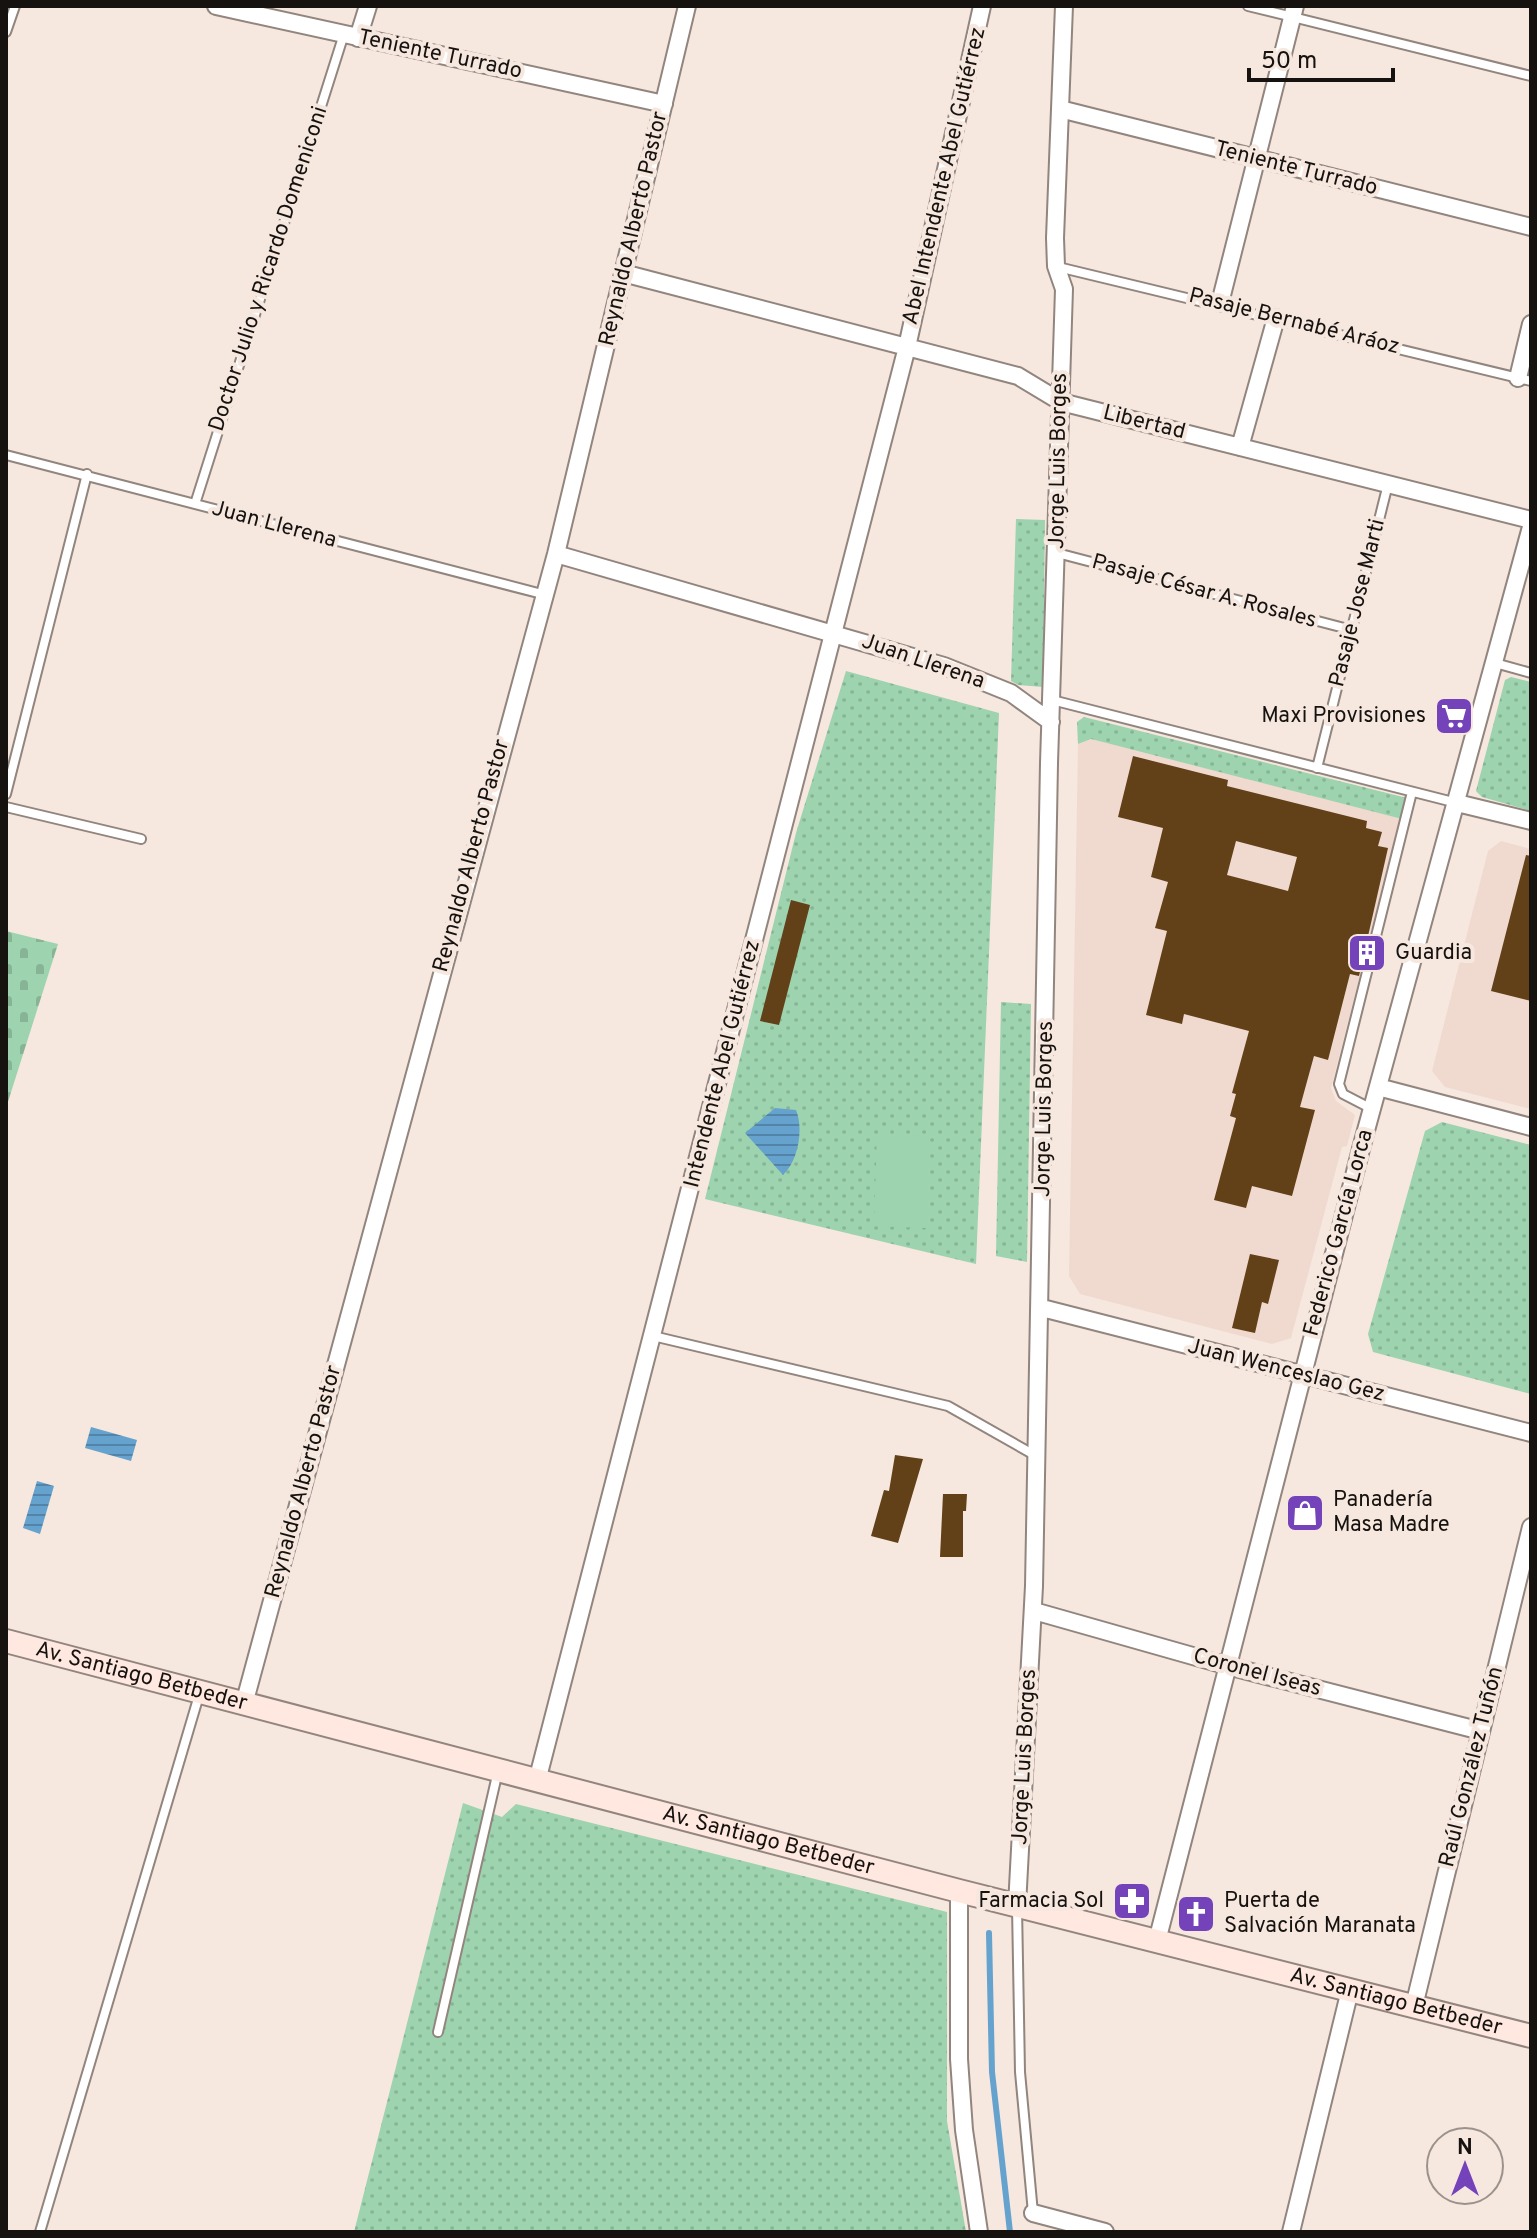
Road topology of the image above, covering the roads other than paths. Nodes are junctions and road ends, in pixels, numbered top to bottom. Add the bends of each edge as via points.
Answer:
1 (15, 6) edge
2 (216, 6) edge
3 (368, 6) edge
4 (687, 6) edge
5 (982, 6) edge
6 (1064, 6) edge
7 (1248, 6) edge
8 (1294, 11) edge
9 (6, 32) edge
10 (351, 36) junction
11 (1531, 76) edge
12 (664, 104) junction
13 (1060, 109) junction
14 (1257, 159) junction
15 (1531, 227) edge
16 (1056, 266) junction
17 (623, 273) junction
18 (1220, 303) junction
19 (1276, 318) junction
20 (1531, 324) edge
21 (907, 347) junction
22 (1524, 380) edge
23 (1061, 402) junction
24 (1240, 447) junction
25 (6, 455) edge
26 (87, 474) junction
27 (1388, 484) junction
28 (195, 504) junction
29 (1531, 520) edge
30 (1531, 527) edge
31 (1057, 553) junction
32 (556, 554) junction
33 (542, 594) junction
34 (1352, 630) junction
35 (834, 632) junction
36 (1495, 663) junction
37 (1531, 673) edge
38 (1052, 700) junction
39 (1051, 722) junction
40 (1317, 768) junction
41 (1412, 792) junction
42 (6, 794) edge
43 (1457, 803) junction
44 (6, 807) edge
45 (1531, 821) edge
46 (141, 839) dead end
47 (1378, 1087) junction
48 (1372, 1109) junction
49 (1531, 1127) edge
50 (1042, 1308) junction
51 (653, 1336) junction
52 (1302, 1375) junction
53 (1531, 1433) edge
54 (1038, 1457) junction
55 (1531, 1527) edge
56 (1034, 1611) junction
57 (6, 1641) edge
58 (1228, 1666) junction
59 (200, 1692) junction
60 (244, 1704) junction
61 (1481, 1731) junction
62 (499, 1770) junction
63 (537, 1781) junction
64 (959, 1891) junction
65 (1017, 1906) junction
66 (1157, 1941) junction
67 (1350, 1990) junction
68 (1414, 2006) junction
69 (438, 2032) dead end
70 (1531, 2036) edge
71 (1033, 2213) joint
72 (40, 2232) edge
73 (979, 2232) edge
74 (1105, 2232) edge
75 (1291, 2232) edge

1 - 9 lane
2 - 10 street, Teniente Turrado
3 - 10 street, Doctor Julio y Ricardo Domeniconi
4 - 12 street, Reynaldo Alberto Pastor
5 - 21 street, Abel Intendente Abel Gutiérrez
6 - 13 street, Jorge Luis Borges
7 - 8 lane
8 - 11 lane
8 - 14 street
10 - 12 street, Teniente Turrado
10 - 28 lane, Doctor Julio y Ricardo Domeniconi
12 - 17 street, Reynaldo Alberto Pastor
13 - 14 street, Teniente Turrado
13 - 16 street, Jorge Luis Borges
14 - 15 street, Teniente Turrado
14 - 18 street
16 - 18 lane, Pasaje Bernabé Aráoz
16 - 23 street, Jorge Luis Borges via 1064,289
17 - 21 street, Libertad
17 - 32 street, Reynaldo Alberto Pastor
18 - 19 lane, Pasaje Bernabé Aráoz
19 - 22 lane, Pasaje Bernabé Aráoz
19 - 24 street
20 - 22 street
21 - 23 street, Libertad via 1018,376
21 - 35 street, Intendente Abel Gutiérrez
23 - 24 street, Libertad
23 - 31 street, Jorge Luis Borges
24 - 27 street, Libertad
25 - 26 lane, Juan Llerena
26 - 28 lane, Juan Llerena
26 - 42 lane
27 - 29 street, Libertad
27 - 34 lane, Pasaje Jose Marti
28 - 33 lane, Juan Llerena
30 - 36 street, Federico García Lorca
31 - 34 lane, Pasaje César A. Rosales
31 - 38 street, Jorge Luis Borges
32 - 33 street, Reynaldo Alberto Pastor
32 - 35 street, Juan Llerena
33 - 60 street, Reynaldo Alberto Pastor
34 - 40 lane, Pasaje Jose Marti
35 - 39 street, Juan Llerena via 1011,693
35 - 51 street, Intendente Abel Gutiérrez
36 - 37 lane
36 - 43 street, Federico García Lorca
38 - 39 street, Jorge Luis Borges
38 - 40 lane
39 - 50 street, Jorge Luis Borges
40 - 41 lane
41 - 43 lane
41 - 48 lane via 1339,1084 1343,1094
43 - 45 street
43 - 47 street, Federico García Lorca
44 - 46 lane
47 - 48 street, Federico García Lorca
47 - 49 street
48 - 52 street, Federico García Lorca
50 - 52 street, Juan Wenceslao Gez
50 - 54 street, Jorge Luis Borges
51 - 54 lane via 948,1406
51 - 63 street, Intendente Abel Gutiérrez
52 - 53 street, Juan Wenceslao Gez
52 - 58 street, Federico García Lorca
54 - 56 street, Jorge Luis Borges
55 - 61 street, Raúl González Tuñón
56 - 58 street, Coronel Iseas
56 - 65 street, Jorge Luis Borges
57 - 59 main road, Av. Santiago Betbeder
58 - 61 street, Coronel Iseas
58 - 66 street, Federico García Lorca
59 - 60 main road, Av. Santiago Betbeder
59 - 72 lane
60 - 62 main road, Av. Santiago Betbeder
61 - 68 street, Raúl González Tuñón
62 - 63 main road, Av. Santiago Betbeder
62 - 69 lane
63 - 64 main road, Av. Santiago Betbeder
64 - 65 main road, Av. Santiago Betbeder
64 - 73 street via 959,2059
65 - 66 main road, Av. Santiago Betbeder
65 - 71 lane, Jorge Luis Borges via 1020,2072
66 - 67 main road, Av. Santiago Betbeder
67 - 68 main road, Av. Santiago Betbeder
67 - 75 street
68 - 70 main road, Av. Santiago Betbeder
71 - 74 street

